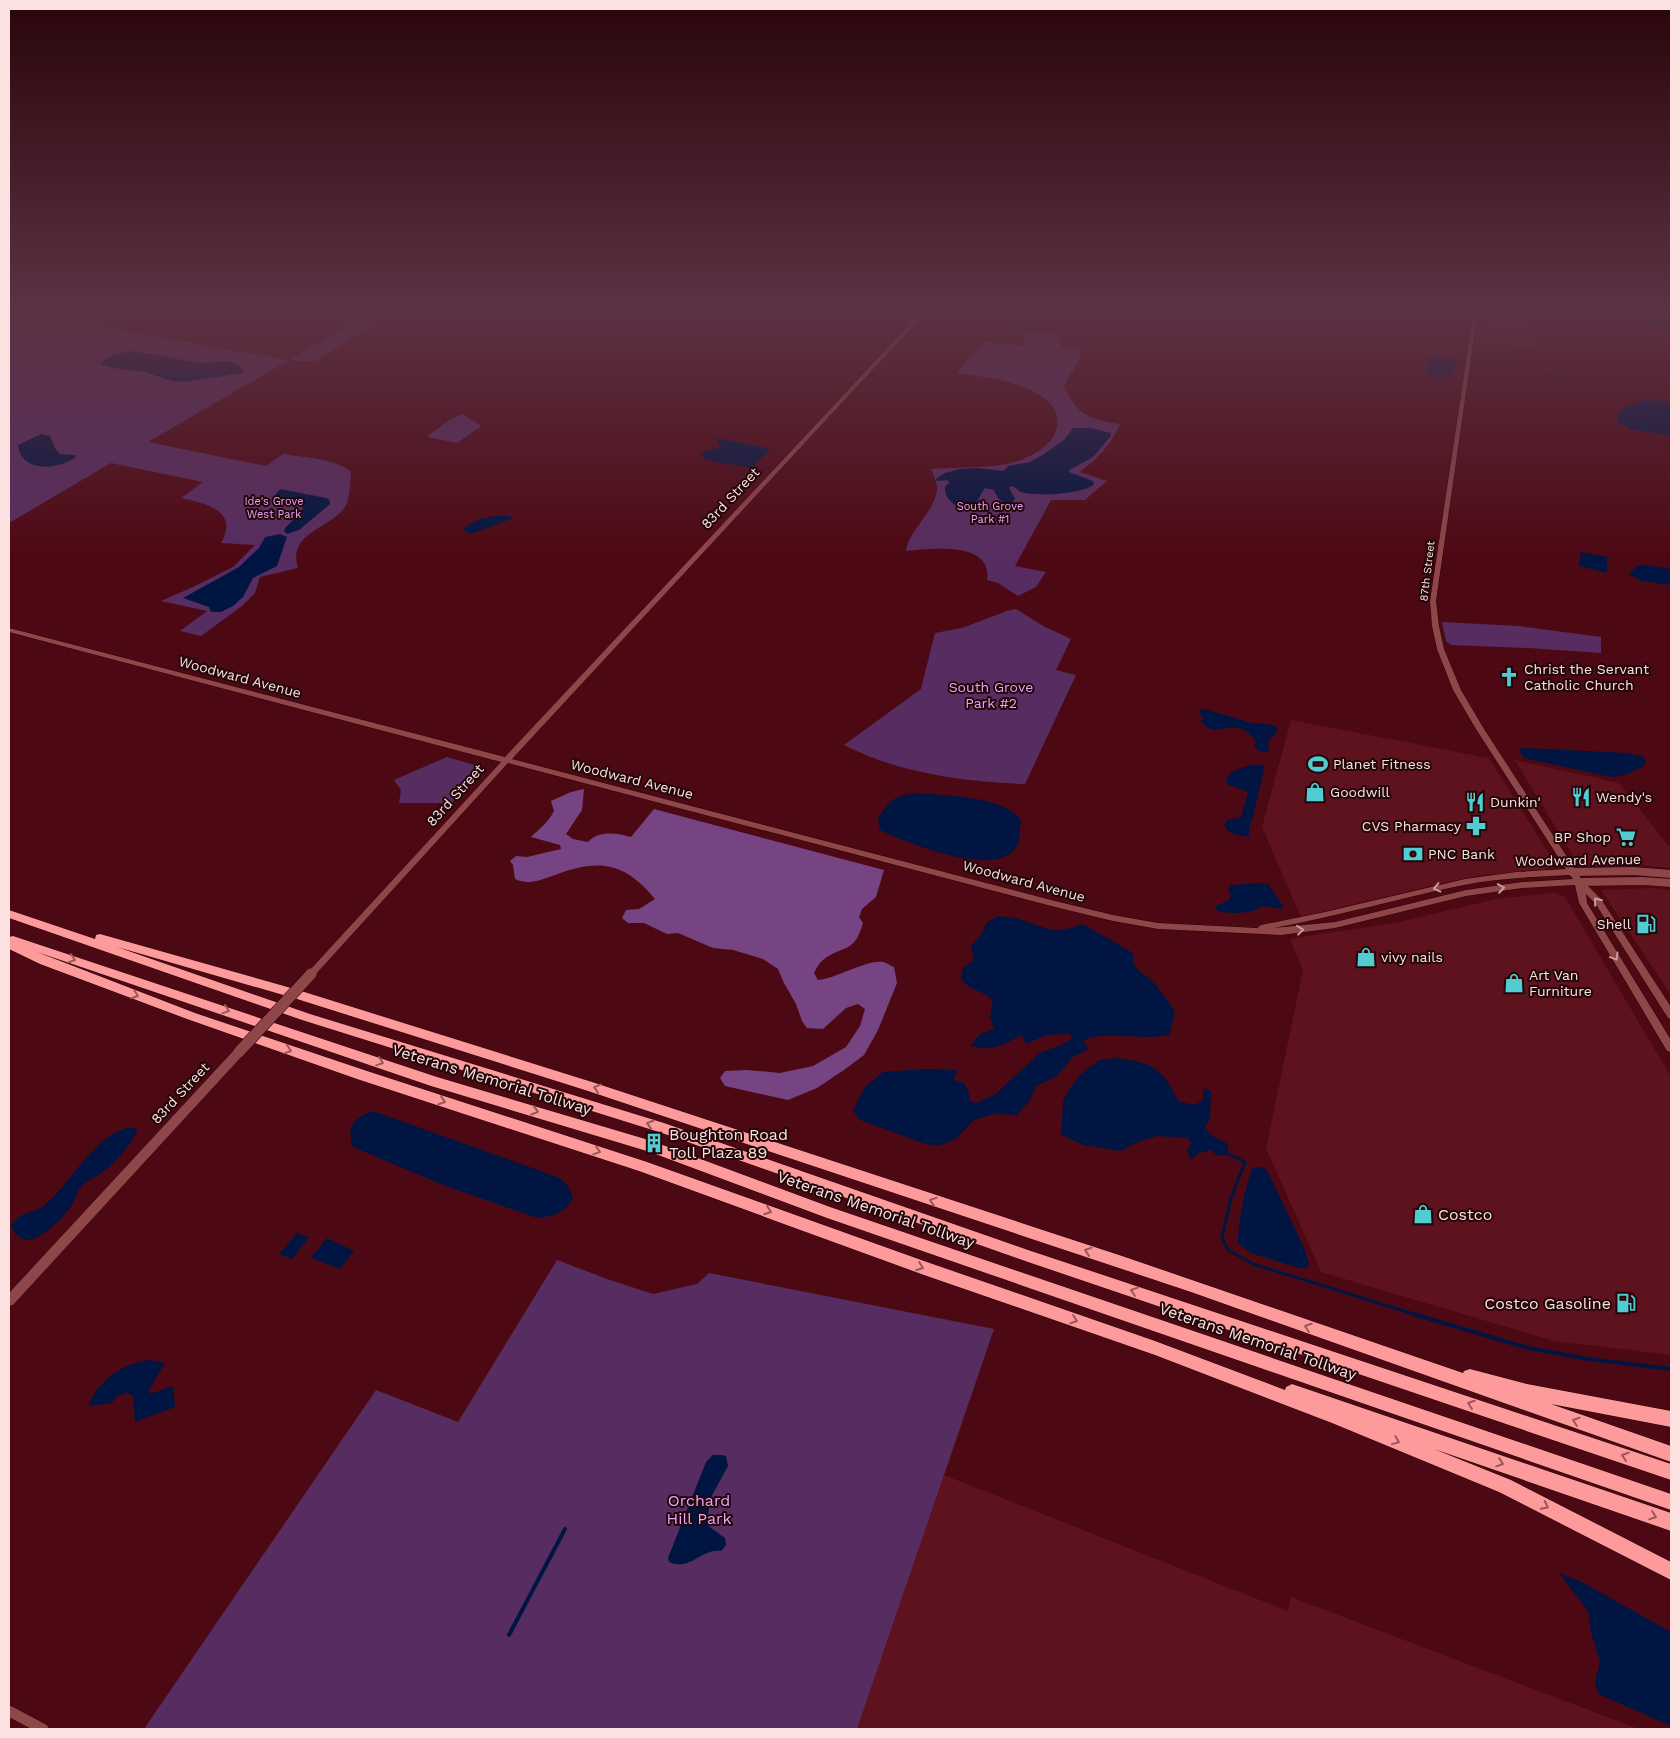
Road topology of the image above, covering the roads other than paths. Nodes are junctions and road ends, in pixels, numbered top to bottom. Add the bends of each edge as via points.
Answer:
1 (849, 392) edge
2 (1464, 392) edge
3 (9, 630) edge
4 (507, 760) junction
5 (1572, 872) junction
6 (1671, 874) edge
7 (1579, 882) junction
8 (1671, 883) edge
9 (9, 914) edge
10 (1252, 930) junction
11 (9, 938) edge
12 (9, 944) edge
13 (1671, 1015) edge
14 (1671, 1048) edge
15 (232, 1059) joint
16 (9, 1301) edge
17 (1354, 1343) junction
18 (1155, 1348) junction
19 (1671, 1419) edge
20 (1671, 1454) edge
21 (1671, 1472) edge
22 (1671, 1502) edge
23 (1671, 1522) edge
24 (1671, 1571) edge
25 (9, 1711) edge
26 (43, 1729) edge

1 - 4 main road, 83rd Street
2 - 5 main road, 87th Street via 1433,601 1437,640 1468,711
3 - 4 main road, Woodward Avenue
4 - 10 main road, Woodward Avenue via 1113,918 1189,929
4 - 15 main road, 83rd Street, bridge
5 - 6 street, Woodward Avenue
5 - 7 main road, 87th Street
5 -> 10 main road, Woodward Avenue via 1471,881
7 - 8 street, Woodward Avenue
10 -> 7 main road, Woodward Avenue via 1305,930 1466,893 1522,885
13 -> 7 main road via 1598,901
7 -> 14 main road via 1583,902
17 -> 9 highway via 673,1112 180,960
21 -> 9 highway, Veterans Memorial Tollway via 1028,1256 664,1128 306,1017
11 -> 22 highway, Veterans Memorial Tollway via 436,1082 652,1147 827,1212
12 -> 18 highway via 44,962 191,1016 642,1166
15 - 16 main road, 83rd Street
17 - 19 highway via 1527,1392
20 -> 17 highway
18 -> 23 highway
18 -> 24 highway via 1335,1416 1506,1486
25 - 26 street

